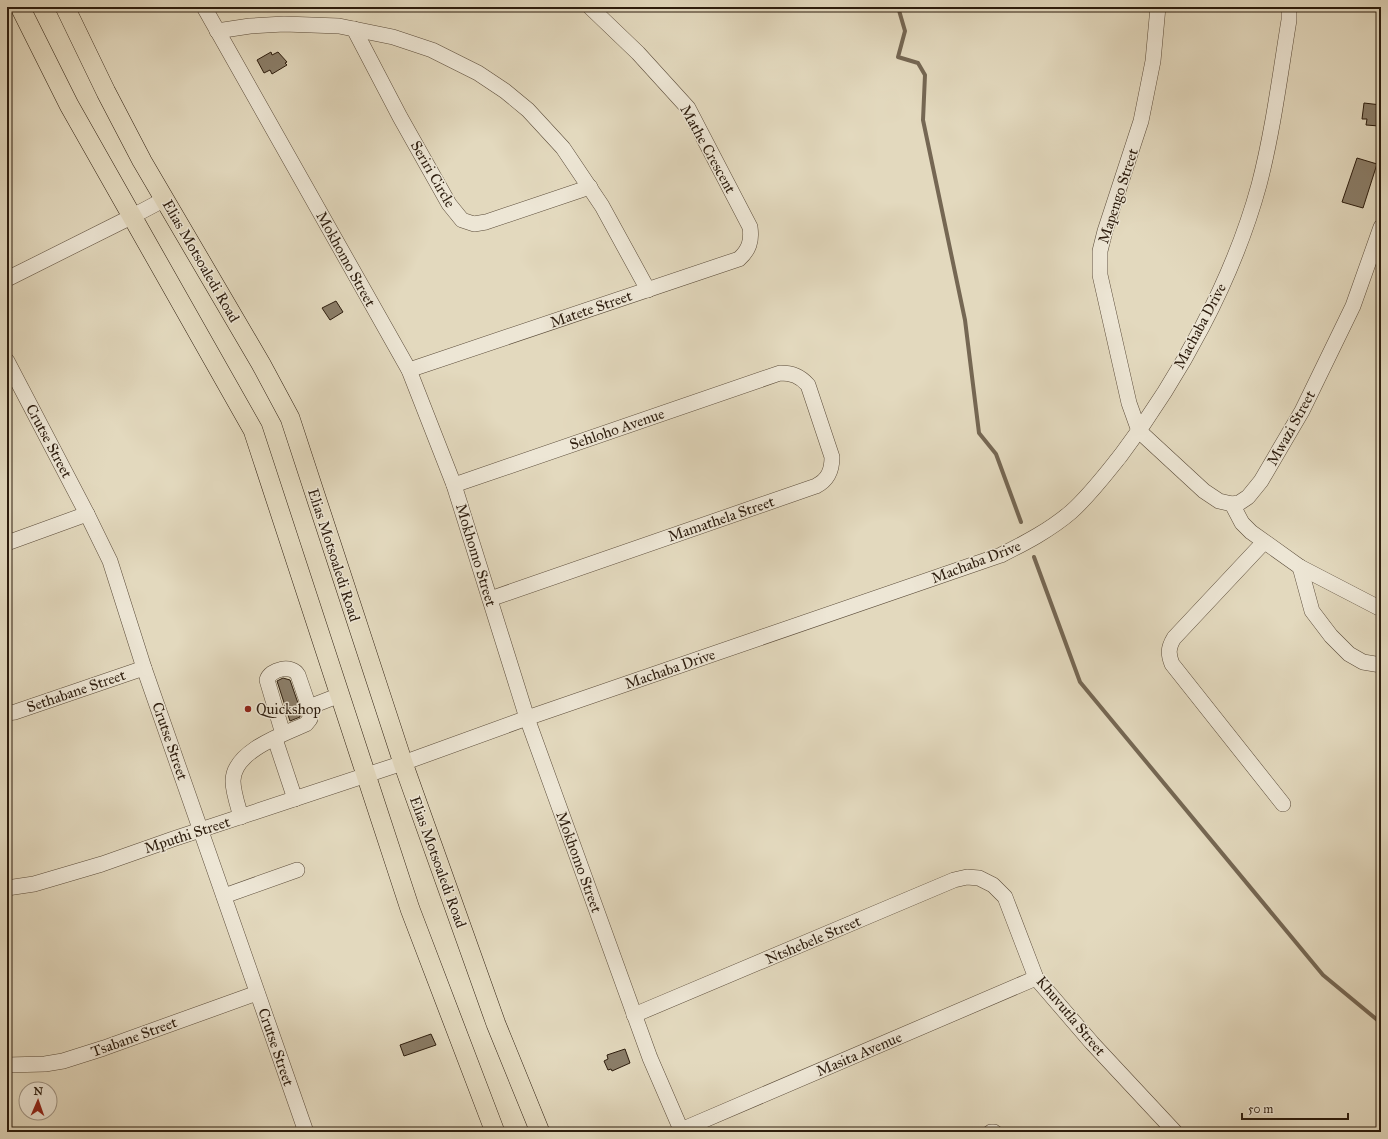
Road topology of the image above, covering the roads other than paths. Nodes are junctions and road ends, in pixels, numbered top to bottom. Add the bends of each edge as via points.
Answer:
1 (20, 7) edge
2 (65, 7) edge
3 (204, 7) edge
4 (590, 7) edge
5 (1158, 7) edge
6 (1289, 7) edge
7 (354, 29) junction
8 (217, 32) junction
9 (590, 187) junction
10 (165, 198) junction
11 (131, 217) junction
12 (750, 227) joint
13 (1381, 227) edge
14 (7, 279) edge
15 (648, 290) junction
16 (7, 361) edge
17 (409, 370) junction
18 (780, 373) joint
19 (1139, 431) junction
20 (454, 485) junction
21 (1232, 504) junction
22 (88, 514) junction
23 (7, 542) edge
24 (1264, 542) junction
25 (1300, 567) junction
26 (490, 599) junction
27 (1381, 609) edge
28 (1381, 665) edge
29 (144, 668) junction
30 (340, 695) junction
31 (309, 707) junction
32 (7, 713) edge
33 (527, 718) junction
34 (279, 737) junction
35 (403, 763) junction
36 (366, 776) junction
37 (295, 799) junction
38 (1283, 804) dead end
39 (241, 817) junction
40 (201, 830) junction
41 (297, 870) dead end
42 (993, 885) joint
43 (7, 888) edge
44 (224, 896) junction
45 (1036, 978) junction
46 (257, 993) junction
47 (634, 1015) junction
48 (7, 1065) edge
49 (681, 1131) edge
50 (306, 1132) edge
51 (495, 1132) edge
52 (540, 1132) edge
53 (1175, 1132) edge

1 - 11 main road via 69,105
2 - 10 main road, Elias Motsoaledi Road via 109,99
3 - 8 street, Mokhomo Street
4 - 12 street, Mathe Crescent via 638,53 688,108
5 - 19 street, Mapengo Street via 1153,61 1142,122 1100,252 1100,275 1129,403
6 - 19 street, Machaba Drive via 1273,125 1259,186 1241,240 1189,350
7 - 8 street via 284,24 250,26
7 - 9 street via 393,37 432,50 478,73 505,91 528,110 563,148
7 - 9 street, Seriri Circle via 449,204 462,220 474,224 486,222
8 - 17 street, Mokhomo Street
9 - 15 street
10 - 11 street
10 - 35 main road, Elias Motsoaledi Road via 290,418
11 - 14 street
11 - 30 main road via 253,430
12 - 15 street, Matete Street via 750,245 739,259
13 - 21 street, Mwazi Street via 1353,306 1302,411 1261,481 1248,497
15 - 17 street, Matete Street
16 - 22 street, Crutse Street
17 - 20 street, Mokhomo Street
18 - 20 street, Sehloho Avenue
18 - 26 street, Mamathela Street via 796,375 808,385 832,457 829,476 823,482
19 - 21 street via 1204,491 1219,501
19 - 33 street, Machaba Drive via 1098,484 1071,512 1018,547
20 - 26 street, Mokhomo Street
21 - 24 street via 1242,523
22 - 23 street
22 - 29 street, Crutse Street via 110,561
24 - 25 street
24 - 38 street via 1174,638 1169,646 1169,656 1172,664
25 - 27 street
25 - 28 street via 1312,611 1331,636 1349,654 1363,662
26 - 33 street, Mokhomo Street
29 - 32 street, Sethabane Street
29 - 40 street, Crutse Street
30 - 31 street
30 - 36 main road
31 - 34 street via 308,722
31 - 34 street via 296,671 287,668 267,677
33 - 35 street, Machaba Drive
33 - 47 street, Mokhomo Street
34 - 37 street
34 - 39 street via 261,745 243,758 234,771 233,782
35 - 36 street, Machaba Drive
35 - 52 main road, Elias Motsoaledi Road via 496,1024
36 - 37 street, Mputhi Street
36 - 51 main road via 410,909
37 - 39 street, Mputhi Street
39 - 40 street, Mputhi Street
40 - 43 street, Mputhi Street via 102,864 34,884
40 - 44 street, Crutse Street
41 - 44 street
42 - 45 street, Khuvutla Street via 1005,898
42 - 47 street, Ntshebele Street via 979,878 954,880
44 - 46 street, Crutse Street
45 - 49 street, Masita Avenue
45 - 53 street, Khuvutla Street
46 - 48 street, Tsabane Street via 70,1059 45,1064
46 - 50 street, Crutse Street
47 - 49 street, Mokhomo Street

